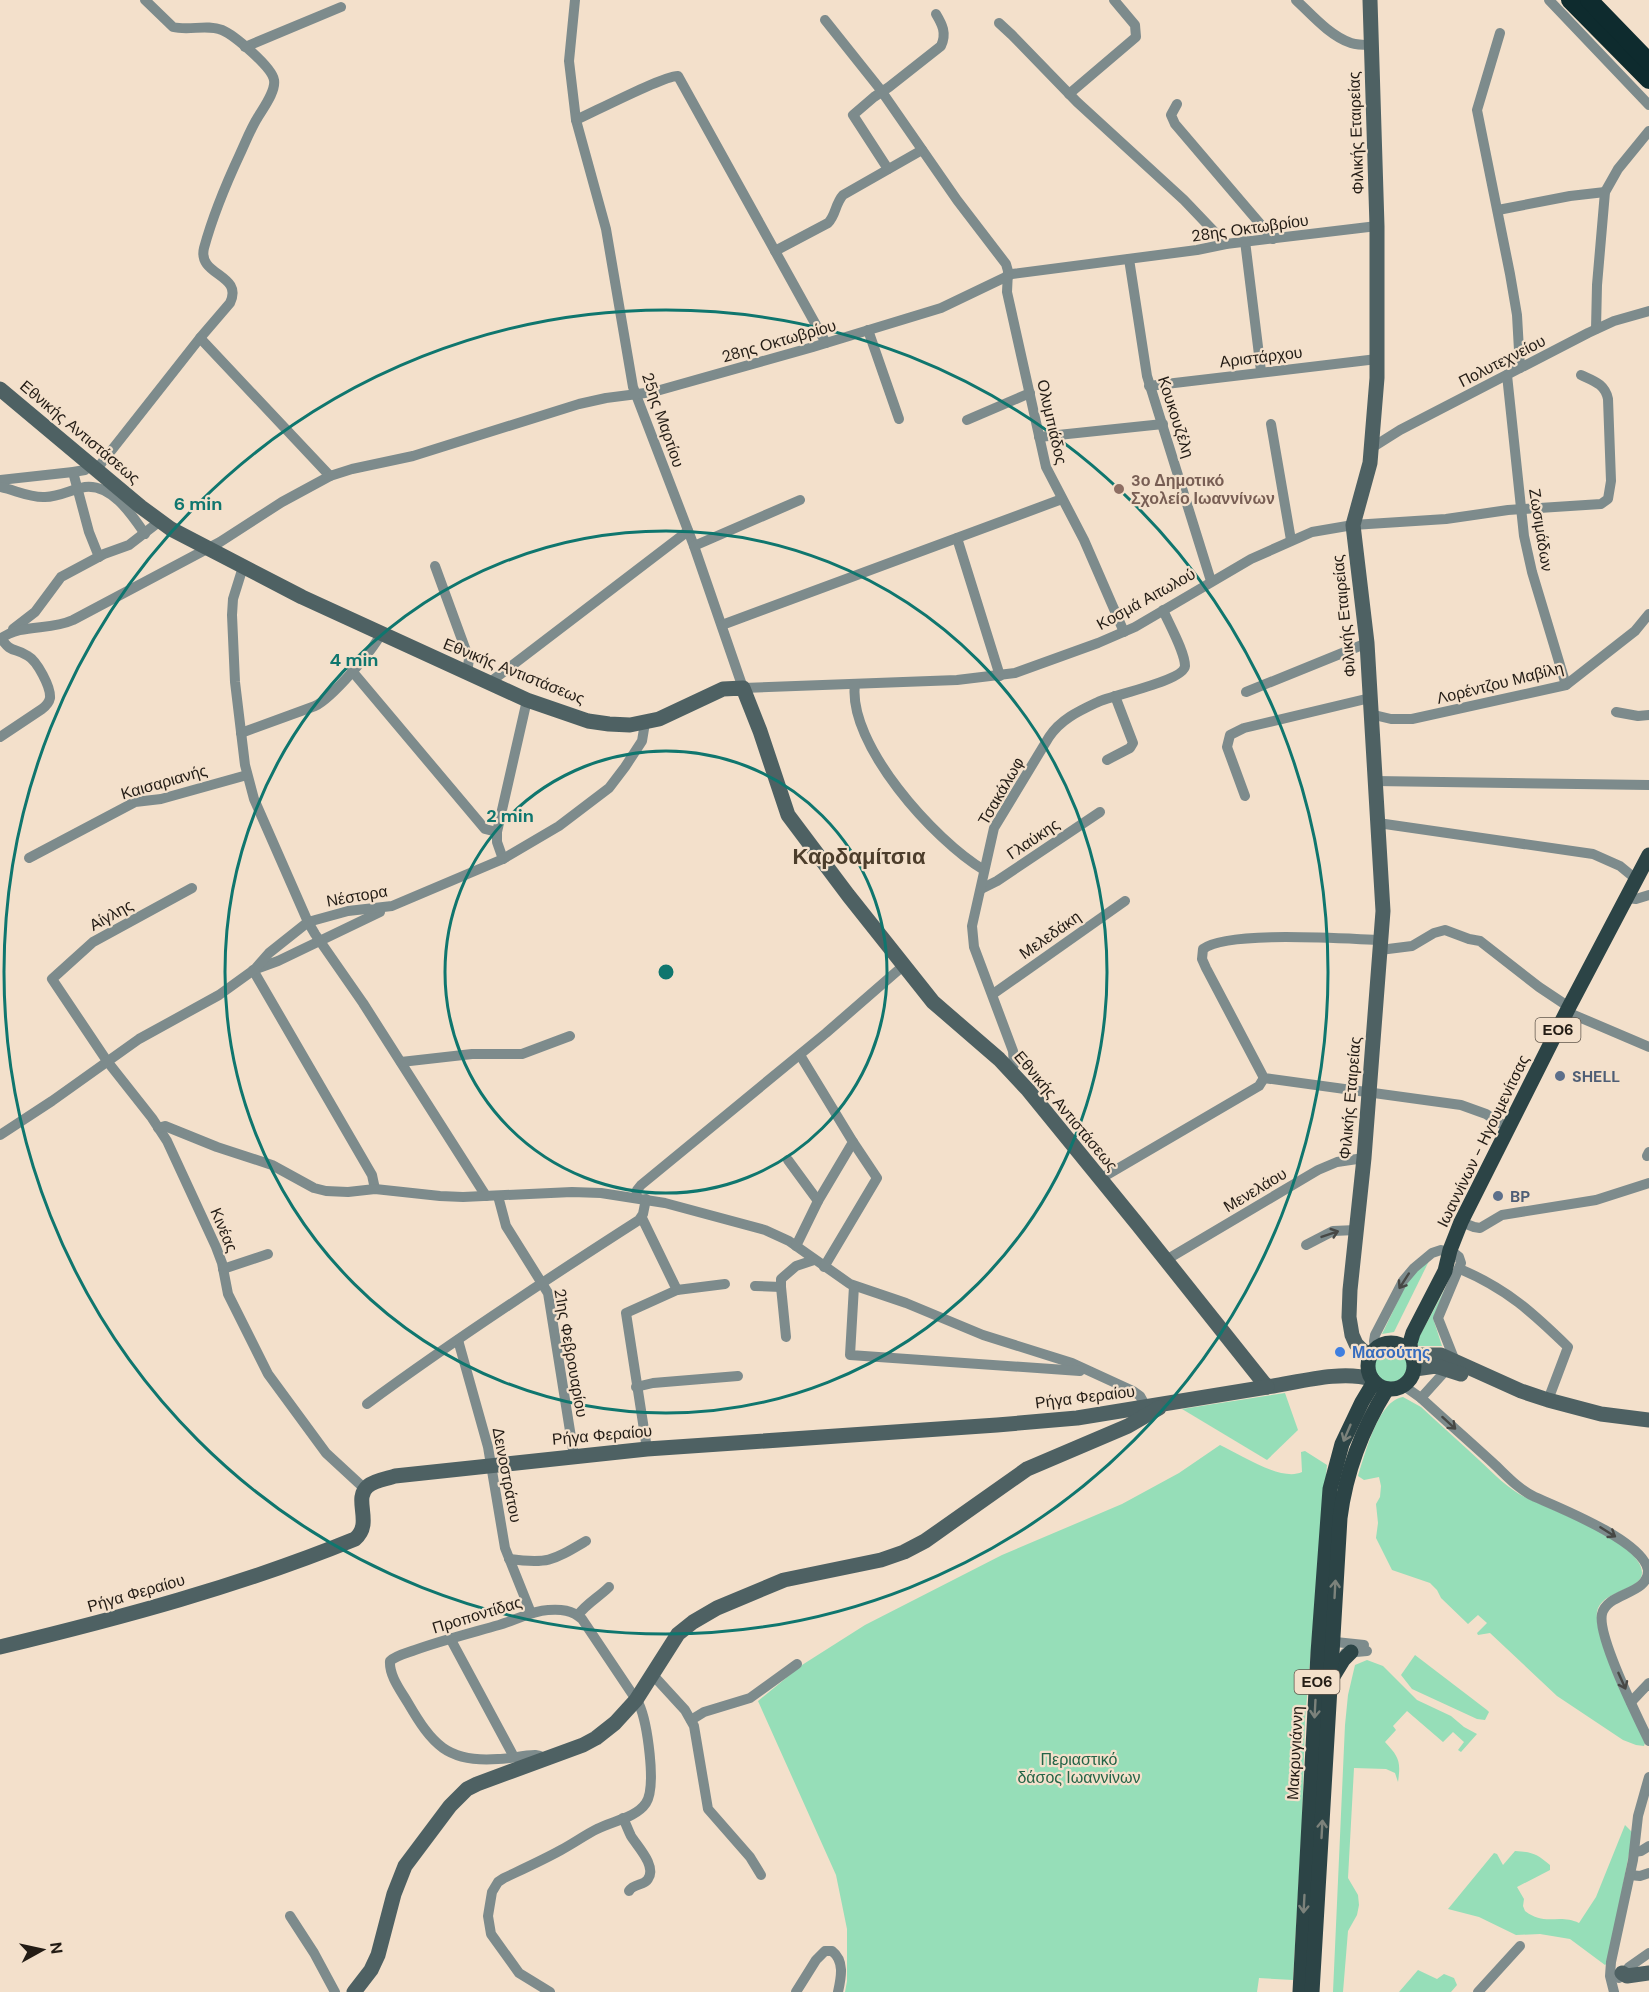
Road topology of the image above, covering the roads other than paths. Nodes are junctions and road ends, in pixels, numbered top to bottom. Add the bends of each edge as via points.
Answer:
1 (144, 0) edge
2 (575, 0) edge
3 (1114, 0) edge
4 (1296, 0) edge
5 (1370, 0) edge
6 (1549, 0) edge
7 (1570, 0) edge
8 (1589, 0) edge
9 (341, 7) dead end
10 (936, 14) dead end
11 (825, 20) dead end
12 (999, 23) dead end
13 (1500, 33) dead end
14 (1371, 45) junction
15 (245, 47) junction
16 (1649, 62) edge
17 (1649, 80) edge
18 (882, 92) junction
19 (1069, 94) junction
20 (1177, 104) dead end
21 (1649, 105) edge
22 (576, 120) junction
23 (1649, 131) edge
24 (922, 150) junction
25 (888, 169) junction
26 (1605, 192) junction
27 (1498, 210) junction
28 (1377, 226) junction
29 (1273, 239) junction
30 (1245, 242) junction
31 (1226, 244) junction
32 (775, 251) junction
33 (1129, 259) junction
34 (1008, 276) junction
35 (1649, 311) edge
36 (1596, 329) junction
37 (868, 330) junction
38 (200, 338) junction
39 (826, 343) junction
40 (1377, 359) junction
41 (1520, 368) junction
42 (1261, 371) junction
43 (1507, 375) junction
44 (1581, 375) dead end
45 (1149, 386) junction
46 (0, 389) edge
47 (1030, 393) junction
48 (635, 395) junction
49 (899, 419) dead end
50 (967, 420) dead end
51 (1163, 424) junction
52 (1271, 424) dead end
53 (1039, 437) junction
54 (1373, 447) junction
55 (93, 467) junction
56 (73, 472) junction
57 (330, 476) junction
58 (0, 480) edge
59 (0, 487) edge
60 (77, 489) junction
61 (1062, 499) junction
62 (800, 500) dead end
63 (1521, 509) junction
64 (160, 521) junction
65 (1353, 525) junction
66 (688, 531) junction
67 (145, 534) junction
68 (957, 538) junction
69 (1291, 540) junction
70 (694, 546) junction
71 (208, 549) junction
72 (99, 557) junction
73 (435, 566) dead end
74 (243, 567) junction
75 (1211, 581) junction
76 (1163, 610) junction
77 (1649, 614) edge
78 (722, 625) junction
79 (1124, 632) junction
80 (381, 634) junction
81 (4, 636) edge
82 (1367, 643) junction
83 (352, 671) junction
84 (467, 673) junction
85 (1000, 676) junction
86 (489, 683) junction
87 (855, 684) junction
88 (1566, 685) junction
89 (743, 688) junction
90 (1246, 692) dead end
91 (1115, 696) junction
92 (1370, 698) junction
93 (527, 700) junction
94 (1616, 712) dead end
95 (1370, 714) junction
96 (1649, 715) edge
97 (645, 723) junction
98 (241, 733) junction
99 (0, 737) edge
100 (1107, 760) dead end
101 (247, 775) junction
102 (1375, 781) junction
103 (1649, 785) edge
104 (1245, 796) dead end
105 (1100, 812) dead end
106 (1378, 823) junction
107 (497, 832) junction
108 (1649, 855) edge
109 (29, 858) dead end
110 (503, 859) junction
111 (984, 870) junction
112 (1637, 880) junction
113 (192, 888) dead end
114 (981, 889) junction
115 (1649, 895) edge
116 (1627, 898) junction
117 (1125, 901) dead end
118 (393, 906) junction
119 (308, 922) junction
120 (319, 940) junction
121 (1381, 945) junction
122 (903, 966) junction
123 (254, 970) junction
124 (52, 980) joint
125 (993, 994) junction
126 (1568, 1009) junction
127 (570, 1036) dead end
128 (1649, 1047) edge
129 (800, 1055) junction
130 (107, 1061) junction
131 (401, 1062) junction
132 (1011, 1070) junction
133 (1264, 1078) junction
134 (1368, 1094) junction
135 (158, 1128) junction
136 (1508, 1128) junction
137 (2, 1130) edge
138 (853, 1142) junction
139 (1364, 1158) junction
140 (788, 1160) dead end
141 (1100, 1179) junction
142 (1649, 1183) edge
143 (375, 1189) junction
144 (486, 1196) junction
145 (498, 1196) junction
146 (641, 1198) junction
147 (818, 1201) junction
148 (642, 1218) junction
149 (1461, 1222) junction
150 (1356, 1230) junction
151 (1306, 1245) dead end
152 (796, 1246) junction
153 (1450, 1250) junction
154 (267, 1254) dead end
155 (814, 1260) junction
156 (1166, 1260) junction
157 (824, 1267) junction
158 (223, 1269) junction
159 (1460, 1269) junction
160 (542, 1282) junction
161 (725, 1284) dead end
162 (755, 1286) dead end
163 (854, 1286) junction
164 (781, 1287) junction
165 (677, 1290) junction
166 (786, 1337) dead end
167 (458, 1340) junction
168 (1391, 1342) junction
169 (1372, 1354) junction
170 (1413, 1359) junction
171 (1451, 1364) junction
172 (1083, 1368) junction
173 (1339, 1375) junction
174 (738, 1376) dead end
175 (1378, 1383) junction
176 (1404, 1386) junction
177 (636, 1387) junction
178 (1267, 1387) junction
179 (1422, 1398) junction
180 (1548, 1400) junction
181 (1168, 1403) junction
182 (367, 1404) dead end
183 (1146, 1407) junction
184 (1649, 1420) edge
185 (647, 1449) junction
186 (574, 1456) junction
187 (492, 1466) junction
188 (365, 1490) junction
189 (586, 1541) dead end
190 (509, 1559) junction
191 (1648, 1568) edge
192 (609, 1587) dead end
193 (531, 1613) junction
194 (577, 1614) junction
195 (450, 1638) junction
196 (0, 1647) edge
197 (1325, 1647) junction
198 (1351, 1652) junction
199 (797, 1664) dead end
200 (652, 1674) junction
201 (1329, 1683) junction
202 (1649, 1683) edge
203 (636, 1700) junction
204 (1631, 1702) junction
205 (691, 1720) junction
206 (1649, 1741) edge
207 (514, 1757) junction
208 (542, 1760) junction
209 (1649, 1777) edge
210 (623, 1818) junction
211 (1649, 1846) edge
212 (1635, 1852) junction
213 (1649, 1874) edge
214 (761, 1875) dead end
215 (1630, 1875) junction
216 (629, 1890) dead end
217 (290, 1916) dead end
218 (1520, 1946) dead end
219 (1649, 1953) edge
220 (1649, 1973) edge
221 (1613, 1984) edge
222 (335, 1992) edge
223 (354, 1992) edge
224 (550, 1992) edge
225 (796, 1992) edge
226 (838, 1992) edge
227 (1300, 1992) edge
228 (1312, 1992) edge
229 (1478, 1992) edge

1 - 15 street via 172,27 218,29
2 - 22 street, 25ης Μαρτίου via 569,61
3 - 19 street via 1135,25 1136,37
4 - 14 street via 1346,41
5 - 14 street, Φιλικής Εταιρείας
6 - 21 street
7 - 17 highway
8 - 16 highway
9 - 15 street
10 - 18 street via 943,28 941,46
11 - 18 street
12 - 19 street
13 - 27 street via 1477,110
14 - 28 street, Φιλικής Εταιρείας
15 - 38 street via 272,72 274,85 223,190 203,251 206,263 231,285 234,296
18 - 24 street
18 - 25 street via 853,115
19 - 31 street
20 - 29 street via 1172,115 1175,124
22 - 32 street via 678,76
22 - 48 street, 25ης Μαρτίου via 606,229
23 - 26 street
24 - 25 street
24 - 34 street via 1003,260
25 - 32 street via 843,195 828,223
26 - 27 street
26 - 36 street
27 - 41 street via 1517,315
28 - 29 street, 28ης Οκτωβρίου
28 - 40 street, Φιλικής Εταιρείας
29 - 30 street, 28ης Οκτωβρίου
30 - 31 street, 28ης Οκτωβρίου
30 - 42 street
31 - 33 street, 28ης Οκτωβρίου
32 - 39 street
33 - 34 street, 28ης Οκτωβρίου
33 - 45 street, Κουκουζέλη
34 - 37 street, 28ης Οκτωβρίου via 941,308
34 - 47 street, Ολυμπιάδος via 1007,292
35 - 36 street, Πολυτεχνείου
36 - 41 street, Πολυτεχνείου
37 - 39 street, 28ης Οκτωβρίου
37 - 49 street
38 - 55 street
38 - 57 street
39 - 48 street, 28ης Οκτωβρίου
40 - 42 street, Αριστάρχου
40 - 54 street, Φιλικής Εταιρείας
41 - 43 street, Πολυτεχνείου
42 - 45 street, Αριστάρχου
43 - 54 street, Πολυτεχνείου
43 - 63 street, Ζωσιμάδων
44 - 63 street, Κοσμά Αιτωλού via 1606,390 1611,481 1608,499 1601,504
45 - 51 street, Κουκουζέλη
46 - 55 street, Εθνικής Αντιστάσεως
47 - 50 street
47 - 53 street, Ολυμπιάδος
48 - 57 street, 28ης Οκτωβρίου via 579,404 404,458
48 - 66 street, 25ης Μαρτίου
51 - 53 street
51 - 75 street, Κουκουζέλη
52 - 69 street
53 - 61 street, Ολυμπιάδος via 1046,467
54 - 65 street, Φιλικής Εταιρείας
55 - 56 street
55 - 64 street, Εθνικής Αντιστάσεως
56 - 58 street
56 - 60 street
57 - 71 street, 28ης Οκτωβρίου
59 - 60 street via 42,497
60 - 67 street via 92,487 108,493
60 - 72 street
61 - 68 street
61 - 79 street, Ολυμπιάδος
62 - 70 street
63 - 65 street, Κοσμά Αιτωλού
63 - 88 street, Ζωσιμάδων via 1532,572
64 - 67 street
64 - 71 street, Εθνικής Αντιστάσεως
65 - 69 street, Κοσμά Αιτωλού
65 - 82 street, Φιλικής Εταιρείας
66 - 70 street, 25ης Μαρτίου
66 - 86 street
67 - 72 street
68 - 78 street
68 - 85 street
69 - 75 street, Κοσμά Αιτωλού
70 - 78 street, 25ης Μαρτίου
71 - 74 street, Εθνικής Αντιστάσεως
71 - 81 street, 28ης Οκτωβρίου via 61,625
72 - 81 street via 61,577 35,612
73 - 84 street via 469,659
74 - 80 street, Εθνικής Αντιστάσεως
74 - 98 street via 232,615
75 - 76 street, Κοσμά Αιτωλού
76 - 79 street, Κοσμά Αιτωλού
76 - 91 street, Τσακάλωφ via 1183,656 1184,670 1171,679
77 - 88 street, Λορέντζου Μαβίλη via 1635,631
78 - 89 street, 25ης Μαρτίου
79 - 85 street, Κοσμά Αιτωλού via 1044,664
80 - 83 street
80 - 84 street, Εθνικής Αντιστάσεως
81 - 99 street via 9,649 32,659 50,694 42,710
82 - 90 street
82 - 92 street, Φιλικής Εταιρείας
83 - 98 street via 319,704
83 - 107 street via 485,829
84 - 86 street, Εθνικής Αντιστάσεως
85 - 87 street, Κοσμά Αιτωλού
86 - 93 street, Εθνικής Αντιστάσεως
87 - 89 street, Κοσμά Αιτωλού
87 - 111 street via 857,719 894,784 923,819
88 - 95 street, Λορέντζου Μαβίλη via 1412,719
89 - 97 street, Εθνικής Αντιστάσεως via 723,689
89 - 122 street, Εθνικής Αντιστάσεως via 788,815
91 - 100 street via 1133,743
91 - 111 street, Τσακάλωφ via 1076,713 1053,731 996,824
92 - 95 street, Φιλικής Εταιρείας
92 - 104 street via 1232,734 1227,747
93 - 97 street, Εθνικής Αντιστάσεως via 594,722
93 - 107 street
94 - 96 street
95 - 102 street, Φιλικής Εταιρείας
97 - 110 street, Νέστορα via 642,741 604,792 559,826
98 - 101 street
101 - 109 street, Καισαριανής via 161,799 135,802
101 - 119 street
102 - 103 street
102 - 106 street, Φιλικής Εταιρείας
105 - 114 street, Γλαύκης
106 - 112 street via 1593,854 1626,869
106 - 121 street, Φιλικής Εταιρείας via 1383,892
107 - 110 street
108 - 112 main road, Ιωαννίνων - Ηγουμενίτσας / ΕΟ6
110 - 118 street, Νέστορα
111 - 114 street, Τσακάλωφ
112 - 116 main road, Ιωαννίνων - Ηγουμενίτσας / ΕΟ6
113 - 124 street, Αίγλης via 93,942
114 - 125 street, Τσακάλωφ via 972,933
115 - 116 street
116 - 126 main road, Ιωαννίνων - Ηγουμενίτσας / ΕΟ6
117 - 125 street, Μελεδάκη
118 - 119 street, Νέστορα via 348,911
118 - 120 street
119 - 120 street
119 - 123 street, Νέστορα via 268,953
120 - 123 street
120 - 131 street
121 - 126 street via 1412,946 1439,931 1480,940
121 - 133 street via 1245,938 1215,942 1203,949 1206,968
121 - 134 street, Φιλικής Εταιρείας
122 - 129 street
122 - 132 street, Εθνικής Αντιστάσεως via 943,1012
123 - 130 street, Νέστορα
123 - 143 street via 372,1175
124 - 130 street, Κινέας
125 - 132 street, Τσακάλωφ via 1013,1051
126 - 128 street
126 - 136 main road, Ιωαννίνων - Ηγουμενίτσας / ΕΟ6
127 - 131 street via 522,1054 472,1054
129 - 138 street
129 - 146 street via 641,1185 637,1190
130 - 135 street, Κινέας
130 - 137 street, Νέστορα via 52,1101
131 - 144 street
132 - 141 street, Εθνικής Αντιστάσεως
133 - 134 street
133 - 141 street via 1259,1086
134 - 136 street via 1461,1105
134 - 139 street, Φιλικής Εταιρείας
135 - 143 street via 165,1126 272,1165 320,1190
135 - 158 street, Κινέας
136 - 149 main road, Ιωαννίνων - Ηγουμενίτσας / ΕΟ6
138 - 147 street
138 - 157 street via 877,1178
139 - 150 street, Φιλικής Εταιρείας
139 - 156 street, Μενελάου via 1318,1170
140 - 147 street
141 - 156 street, Εθνικής Αντιστάσεως
142 - 149 street via 1596,1200 1502,1215 1480,1228
143 - 144 street
144 - 145 street
145 - 146 street via 572,1192
145 - 160 street, 21ης Φεβρουαρίου via 506,1226
146 - 148 street
146 - 152 street via 765,1230
147 - 152 street
148 - 160 street
148 - 165 street
149 - 153 main road, Ιωαννίνων - Ηγουμενίτσας / ΕΟ6
151 -> 150 street via 1333,1232
150 - 169 street, Φιλικής Εταιρείας via 1350,1328 1359,1347
152 - 155 street
153 - 159 street via 1461,1259
153 - 168 main road, Ιωαννίνων - Ηγουμενίτσας / ΕΟ6 via 1437,1266 1404,1330
153 -> 169 street via 1435,1252 1406,1276 1375,1335
153 - 170 main road, Ιωαννίνων - Ηγουμενίτσας / ΕΟ6 via 1445,1271 1413,1333
154 - 158 street
155 - 157 street
155 - 164 street via 793,1267 783,1276
156 - 178 street, Εθνικής Αντιστάσεως
157 - 163 street
158 - 188 street, Κινέας via 228,1294 268,1374 326,1454
159 - 171 street via 1438,1318
159 - 180 street via 1487,1280 1521,1303 1568,1347
160 - 167 street
160 - 186 street, 21ης Φεβρουαρίου via 548,1293
161 - 165 street
162 - 164 street
163 - 172 street
163 - 172 street via 850,1355 1077,1371
164 - 166 street
165 - 177 street via 626,1313
167 - 182 street
167 - 187 street, Δεινοστράτου
168 - 169 main road, ΕΟ6
168 - 170 main road via 1403,1346
169 - 173 street via 1363,1364
169 - 175 main road via 1368,1369
170 - 171 street via 1436,1366
170 - 176 main road, ΕΟ6 via 1411,1378
171 - 179 street
171 - 180 street
172 - 183 street via 1133,1391
173 - 175 street via 1364,1377
173 - 178 street
174 - 177 street
175 - 176 main road via 1393,1389
175 - 197 main road, Μακρυγιάννη / ΕΟ6 via 1374,1409 1356,1449 1344,1491
176 - 179 street
177 - 185 street
178 - 181 street, Ρήγα Φεραίου
179 -> 191 street via 1524,1491 1606,1530
180 - 184 street via 1601,1414
181 - 183 street, Ρήγα Φεραίου
181 - 200 street via 1128,1426 1028,1469 925,1541 898,1555 784,1580 717,1608 682,1629
183 - 185 street, Ρήγα Φεραίου via 997,1425
185 - 186 street, Ρήγα Φεραίου
186 - 187 street, Ρήγα Φεραίου
187 - 188 street, Ρήγα Φεραίου via 395,1476 375,1482
187 - 190 street, Δεινοστράτου
188 - 196 street, Ρήγα Φεραίου via 364,1527 355,1539 123,1617
189 - 190 street via 553,1560
190 - 193 street, Δεινοστράτου
191 -> 204 street via 1643,1585 1610,1603 1602,1613 1608,1647
192 - 194 street
193 - 194 street, Προποντίδας via 565,1610
193 - 195 street, Προποντίδας
194 - 203 street
195 - 207 street
195 - 207 street, Προποντίδας via 390,1661 395,1680 417,1719 447,1751 477,1759
197 - 198 street
197 - 198 street via 1367,1648
197 - 201 main road, Μακρυγιάννη / ΕΟ6
197 -> 227 main road, Μακρυγιάννη / ΕΟ6
198 - 201 main road
199 - 205 street via 750,1698
200 - 203 street
200 - 205 street
228 -> 201 main road, Μακρυγιάννη / ΕΟ6
202 - 204 street
203 - 208 street via 596,1738
203 - 210 street via 646,1732 651,1788 643,1806
204 - 206 street
205 - 214 street via 708,1809
207 - 208 street via 537,1755
208 - 223 street via 472,1786 450,1806 405,1866 378,1955
209 - 212 street via 1638,1816
210 - 216 street via 650,1869 648,1880
210 - 224 street via 504,1878 492,1892 488,1923 491,1934 519,1972
211 - 212 street
212 - 215 street
213 - 215 street
215 - 221 street via 1611,1962
217 - 222 street
218 - 229 street
219 - 221 street
220 - 221 street via 1627,1976
225 - 226 street via 825,1951 832,1951 839,1960

